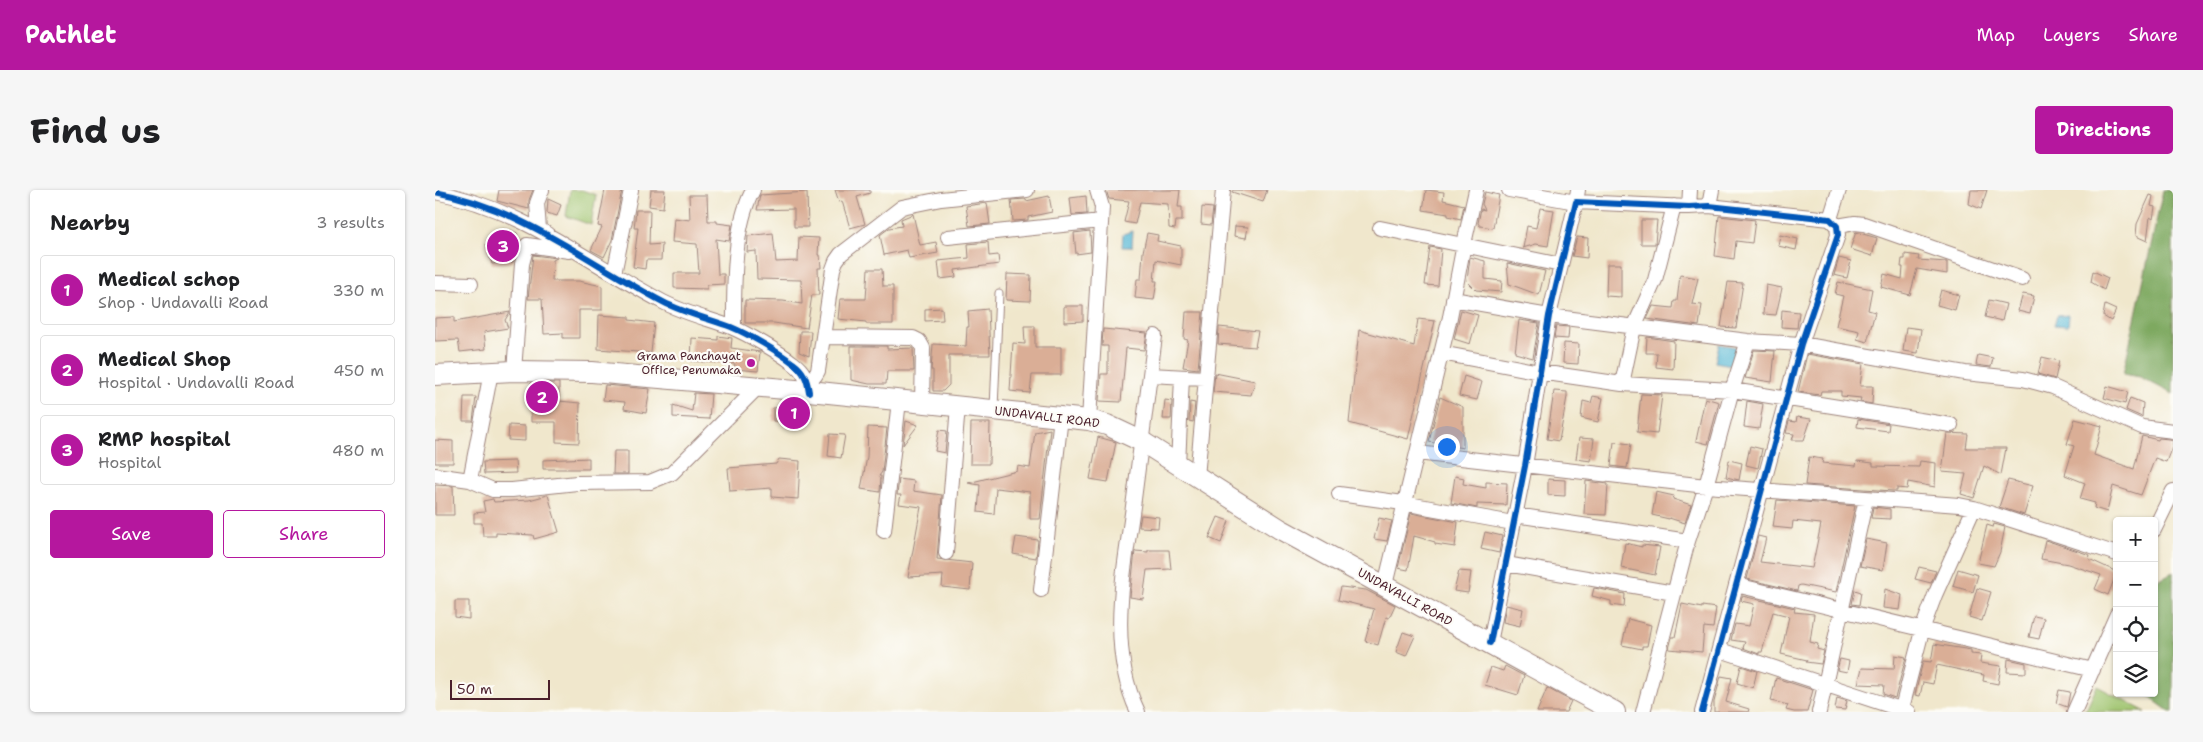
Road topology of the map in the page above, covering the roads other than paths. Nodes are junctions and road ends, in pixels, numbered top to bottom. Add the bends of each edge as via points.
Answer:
1 (631, 190) edge
2 (1027, 190) edge
3 (1097, 190) edge
4 (1223, 190) edge
5 (1476, 190) edge
6 (1509, 190) edge
7 (1690, 190) edge
8 (1712, 190) edge
9 (1839, 190) edge
10 (750, 191) edge
11 (435, 192) edge
12 (540, 196) edge
13 (1577, 196) edge
14 (1674, 206) junction
15 (1709, 206) junction
16 (1689, 207) junction
17 (1101, 221) junction
18 (1834, 223) junction
19 (1379, 228) dead end
20 (948, 238) dead end
21 (1464, 244) junction
22 (579, 252) junction
23 (1561, 265) junction
24 (614, 274) junction
25 (2022, 279) dead end
26 (435, 283) edge
27 (471, 284) dead end
28 (999, 293) dead end
29 (1453, 299) junction
30 (1549, 316) junction
31 (1634, 327) junction
32 (733, 328) junction
33 (1155, 336) dead end
34 (823, 337) junction
35 (1748, 341) junction
36 (1801, 344) junction
37 (1441, 352) junction
38 (514, 371) junction
39 (491, 372) junction
40 (1540, 372) junction
41 (435, 375) edge
42 (1150, 375) junction
43 (1182, 377) junction
44 (1205, 378) junction
45 (1622, 384) junction
46 (808, 385) junction
47 (759, 387) junction
48 (1732, 390) junction
49 (1786, 398) junction
50 (899, 401) junction
51 (922, 403) junction
52 (959, 406) junction
53 (994, 411) junction
54 (1061, 417) junction
55 (1089, 420) junction
56 (1951, 425) dead end
57 (2173, 431) edge
58 (1141, 441) junction
59 (1417, 452) junction
60 (1178, 465) junction
61 (1525, 466) junction
62 (435, 475) edge
63 (1197, 477) junction
64 (470, 480) junction
65 (1706, 486) junction
66 (1761, 491) junction
67 (2173, 491) edge
68 (1339, 494) dead end
69 (1866, 499) junction
70 (1403, 503) junction
71 (1974, 508) junction
72 (1514, 519) junction
73 (2158, 522) edge
74 (884, 531) dead end
75 (1688, 541) junction
76 (946, 553) dead end
77 (2113, 553) edge
78 (1506, 564) junction
79 (1385, 585) junction
80 (1736, 585) junction
81 (1041, 590) dead end
82 (1674, 593) junction
83 (1841, 610) junction
84 (2113, 623) edge
85 (1923, 630) junction
86 (1490, 643) junction
87 (1720, 650) junction
88 (2093, 670) junction
89 (1825, 683) junction
90 (1904, 711) edge
91 (1139, 712) edge
92 (1615, 712) edge
93 (1643, 712) edge
94 (1702, 712) edge
95 (1819, 712) edge
96 (2075, 712) edge

1 - 24 street
2 - 34 street via 911,204 895,210 836,261
3 - 17 street via 1102,207
4 - 44 street
5 - 21 street
6 - 13 street
7 - 16 street
8 - 15 street
9 - 18 street
10 - 32 street via 739,240
11 - 22 street via 463,197 499,210
12 - 22 street via 539,229
13 - 14 street
13 - 23 street
14 - 16 street
14 - 31 street via 1655,280
15 - 16 street
15 - 18 street
17 - 20 street
17 - 55 street
18 - 25 street via 1864,224
18 - 36 street via 1838,235
19 - 21 street
21 - 23 street
21 - 29 street
22 - 24 street
22 - 38 street via 527,245 522,264
23 - 30 street
24 - 32 street via 665,303
26 - 27 street
28 - 53 lane
29 - 30 street
29 - 37 street
30 - 31 street
30 - 40 street
31 - 35 street
31 - 45 street
32 - 46 street via 792,362 803,371
33 - 42 street
34 - 46 street via 818,371
34 - 51 street via 919,340 923,348
35 - 36 street
35 - 48 street
36 - 49 street
36 - 57 street via 1965,373 2023,379 2053,387 2143,427
37 - 40 street
37 - 59 street
38 - 39 main road, UNDAVALLI ROAD
38 - 47 main road, UNDAVALLI ROAD via 592,372
39 - 41 main road, UNDAVALLI ROAD
39 - 64 street
40 - 45 street
40 - 61 street
42 - 43 street
42 - 58 street
43 - 44 street
43 - 60 street
44 - 63 street
45 - 48 street
46 - 47 main road, UNDAVALLI ROAD
46 - 50 main road, UNDAVALLI ROAD
47 - 64 street via 672,473 662,479 512,490 493,490
48 - 49 street
48 - 65 street
49 - 56 street
49 - 66 street
50 - 51 main road, UNDAVALLI ROAD
50 - 74 street
51 - 52 main road, UNDAVALLI ROAD
52 - 53 main road, UNDAVALLI ROAD
52 - 76 street
53 - 54 main road, UNDAVALLI ROAD
54 - 55 main road, UNDAVALLI ROAD
54 - 81 street
55 - 58 main road, UNDAVALLI ROAD
58 - 60 main road, UNDAVALLI ROAD
58 - 91 street via 1119,609 1122,666 1130,695
59 - 61 street
59 - 70 street
60 - 63 main road, UNDAVALLI ROAD
61 - 65 street
61 - 72 street
62 - 64 street
63 - 79 main road, UNDAVALLI ROAD via 1280,530
65 - 66 street
65 - 75 street
66 - 69 street
66 - 80 street
67 - 73 street
68 - 70 street
69 - 71 street
69 - 83 street
70 - 72 street
70 - 79 street
71 - 77 street
71 - 85 street
72 - 75 street
72 - 78 street
75 - 82 street
78 - 82 street
78 - 86 street
79 - 86 main road, UNDAVALLI ROAD
80 - 83 street
80 - 87 street
82 - 93 street
83 - 85 street
83 - 89 street
84 - 88 street
85 - 88 street
85 - 90 street
86 - 92 main road, UNDAVALLI ROAD
87 - 89 street
87 - 94 street
88 - 96 street
89 - 90 street
89 - 95 street

